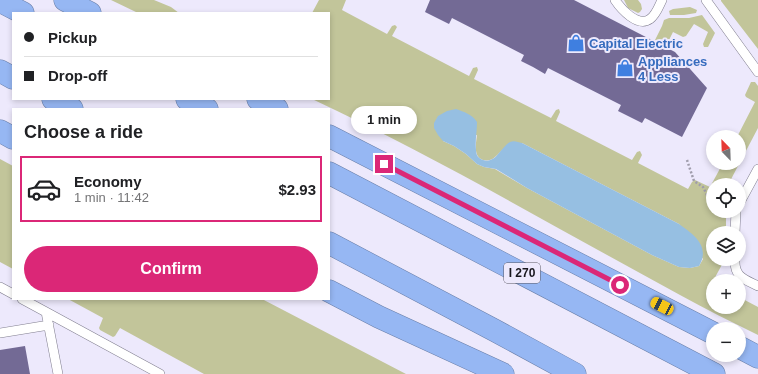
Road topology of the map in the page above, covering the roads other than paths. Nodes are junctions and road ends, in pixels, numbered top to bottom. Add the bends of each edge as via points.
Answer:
1 (65, 0) edge
2 (614, 0) edge
3 (662, 0) edge
4 (706, 0) edge
5 (0, 1) edge
6 (21, 12) edge
7 (88, 12) edge
8 (754, 63) edge
9 (0, 71) edge
10 (758, 72) edge
11 (12, 77) edge
12 (55, 100) edge
13 (190, 100) edge
14 (260, 100) edge
15 (70, 108) edge
16 (205, 108) edge
17 (275, 108) edge
18 (0, 131) edge
19 (12, 137) edge
20 (330, 137) edge
21 (758, 169) edge
22 (330, 174) edge
23 (746, 191) edge
24 (330, 244) edge
25 (735, 266) edge
26 (758, 286) edge
27 (0, 287) edge
28 (330, 292) edge
29 (12, 293) edge
30 (24, 300) edge
31 (324, 300) edge
32 (46, 312) junction
33 (49, 325) junction
34 (706, 329) edge
35 (0, 333) edge
36 (746, 351) edge
37 (758, 357) edge
38 (58, 374) edge
39 (160, 374) edge
40 (469, 374) edge
41 (502, 374) edge
42 (575, 374) edge
43 (714, 374) edge

1 - 7 highway
2 - 3 lane via 627,14 639,21 651,19
4 - 8 lane
5 - 6 highway
8 - 10 lane
9 - 11 highway
12 - 15 highway
13 - 16 highway
14 - 17 highway
18 - 19 highway
20 - 34 highway, I 270
21 - 23 lane
22 - 43 highway, I 270
24 - 42 highway
25 - 26 lane via 739,275
27 - 29 lane
28 - 41 highway
30 - 32 lane
31 - 40 highway
32 - 33 lane
32 - 39 lane
33 - 35 lane
33 - 38 lane
36 - 37 highway

